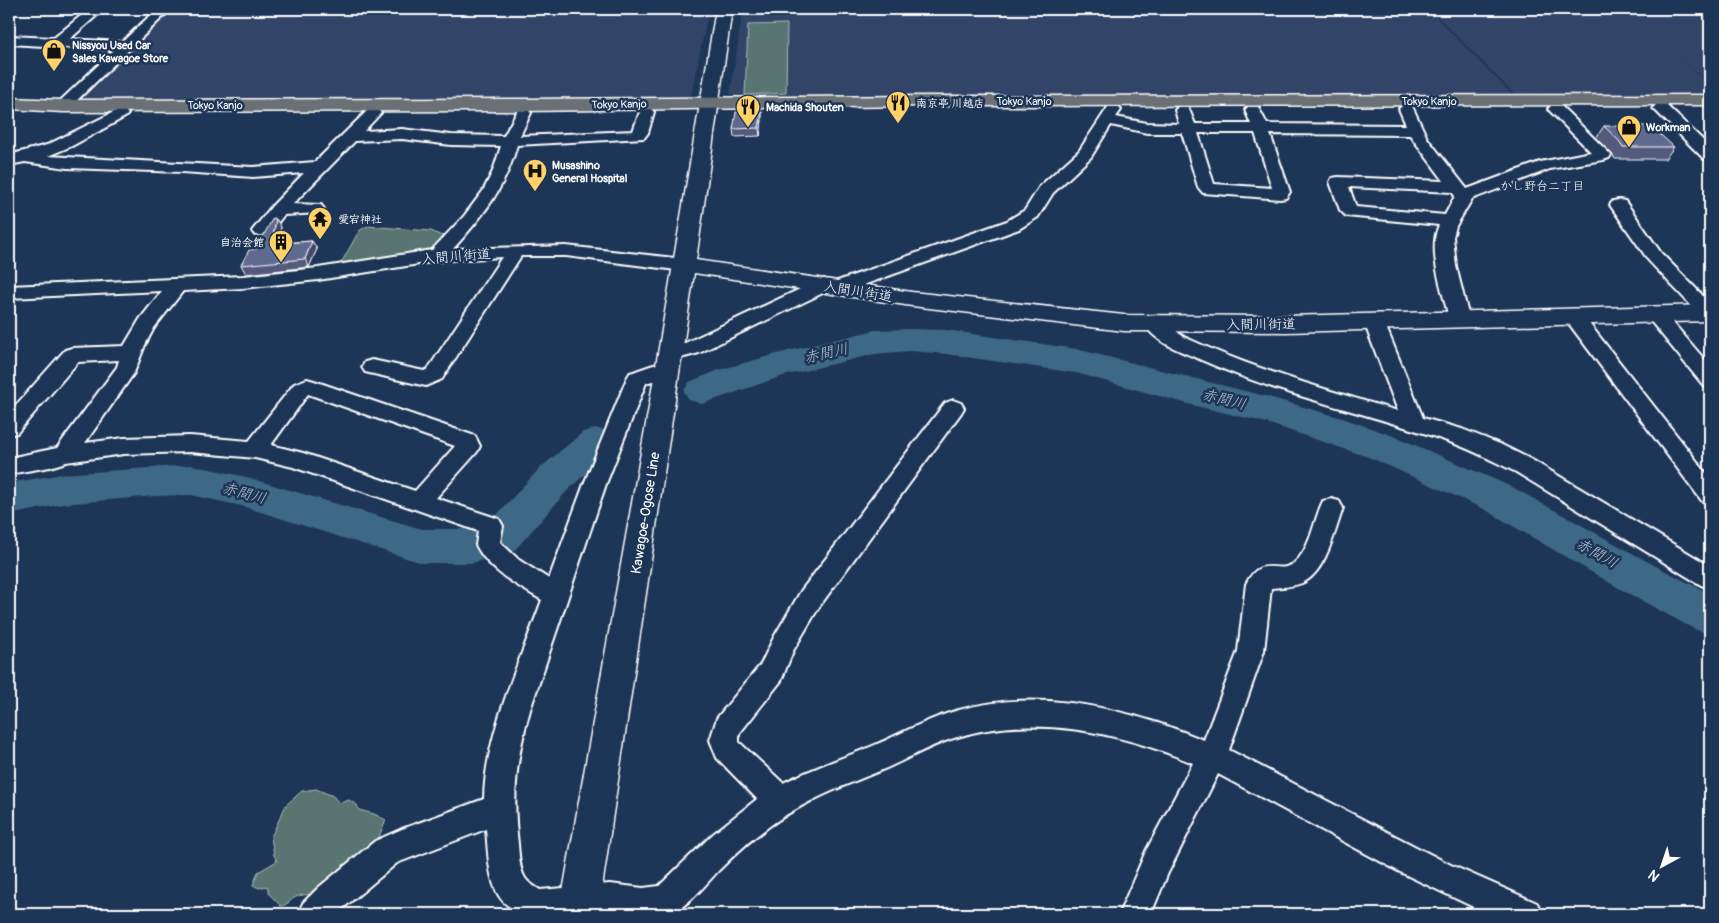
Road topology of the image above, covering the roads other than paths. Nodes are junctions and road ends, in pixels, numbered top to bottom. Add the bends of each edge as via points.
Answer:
1 (97, 9) edge
2 (164, 9) edge
3 (724, 9) edge
4 (9, 40) edge
5 (58, 42) junction
6 (124, 46) junction
7 (1710, 100) edge
8 (9, 104) edge
9 (63, 106) junction
10 (710, 107) junction
11 (1661, 108) junction
12 (1710, 108) edge
13 (1556, 109) junction
14 (1183, 110) junction
15 (1252, 110) junction
16 (1407, 110) junction
17 (646, 112) junction
18 (9, 113) edge
19 (523, 113) junction
20 (120, 114) junction
21 (373, 114) junction
22 (1110, 115) junction
23 (1190, 129) junction
24 (1261, 129) junction
25 (1415, 130) junction
26 (352, 136) junction
27 (509, 141) junction
28 (1710, 156) edge
29 (27, 158) junction
30 (9, 160) edge
31 (319, 168) junction
32 (1461, 191) junction
33 (1618, 205) dead end
34 (315, 208) dead end
35 (278, 210) junction
36 (1451, 221) junction
37 (261, 232) dead end
38 (515, 252) junction
39 (438, 256) junction
40 (684, 265) junction
41 (176, 285) junction
42 (830, 287) junction
43 (9, 292) edge
44 (1710, 312) edge
45 (1656, 315) junction
46 (1574, 316) junction
47 (1459, 318) junction
48 (1374, 322) junction
49 (1155, 324) junction
50 (130, 353) junction
51 (669, 361) junction
52 (372, 367) dead end
53 (1710, 380) edge
54 (953, 408) dead end
55 (1414, 422) junction
56 (9, 427) edge
57 (255, 450) junction
58 (65, 454) junction
59 (9, 466) edge
60 (1710, 496) edge
61 (420, 501) junction
62 (1331, 508) dead end
63 (1710, 578) edge
64 (556, 596) junction
65 (1212, 756) junction
66 (780, 800) junction
67 (500, 809) junction
68 (579, 909) edge
69 (314, 914) edge
70 (1134, 914) edge
71 (1526, 914) edge

1 - 5 street
2 - 6 street
3 - 10 street, Kawagoe-Ogose Line
4 - 5 street
5 - 6 street
6 - 9 street
7 - 10 highway, Tokyo Kanjo
8 - 9 highway, Tokyo Kanjo
9 - 10 highway, Tokyo Kanjo
10 - 17 highway, Tokyo Kanjo
10 - 22 highway, Tokyo Kanjo
10 - 40 street, Kawagoe-Ogose Line
11 - 12 highway, Tokyo Kanjo
11 - 13 highway, Tokyo Kanjo
11 - 28 street
13 - 16 highway, Tokyo Kanjo
13 - 32 street via 1603,155 1546,164
14 - 15 highway, Tokyo Kanjo
14 - 22 highway, Tokyo Kanjo
14 - 23 street
15 - 16 highway, Tokyo Kanjo
15 - 24 street
16 - 25 street
17 - 19 highway, Tokyo Kanjo
17 - 27 street via 638,135
18 - 20 highway, Tokyo Kanjo
19 - 21 highway, Tokyo Kanjo
19 - 27 street
20 - 21 highway, Tokyo Kanjo
20 - 29 street
21 - 26 street
22 - 23 street via 1147,128
22 - 42 street via 1085,154 1046,190 1032,213 1013,225
23 - 24 street
23 - 24 street via 1206,187 1280,194
24 - 25 street
25 - 32 street
26 - 27 street via 402,134 450,140
26 - 31 street
27 - 39 street via 503,164 480,210
29 - 30 street
29 - 31 street via 252,172
31 - 35 street
32 - 36 street via 1464,202
32 - 36 street via 1338,182 1348,210 1352,212
33 - 44 street via 1655,256
34 - 35 street
35 - 37 street
36 - 47 street via 1444,236
38 - 39 street, 入間川街道
38 - 40 street, 入間川街道 via 566,251
38 - 52 street via 435,374 426,379
39 - 41 street, 入間川街道 via 318,274
40 - 42 street, 入間川街道
40 - 51 street, Kawagoe-Ogose Line
41 - 43 street, 入間川街道
41 - 50 street via 142,330
42 - 49 street, 入間川街道 via 992,309
42 - 51 street
44 - 45 street, 入間川街道
45 - 46 street, 入間川街道
45 - 53 street
46 - 47 street, 入間川街道
46 - 60 street
47 - 48 street, 入間川街道
48 - 49 street, 入間川街道
48 - 55 street
49 - 55 street via 1178,342 1228,364 1321,396
50 - 56 street via 72,355
50 - 58 street via 127,368
51 - 64 street via 637,378
51 - 68 street, Kawagoe-Ogose Line
54 - 66 street via 810,599 783,644 771,672 727,727 724,744 729,752
55 - 63 street via 1492,450 1524,466
57 - 58 street via 148,444
57 - 61 street via 295,459
57 - 61 street via 301,389 307,386 467,442 468,446
58 - 59 street
61 - 64 street via 491,526 488,545 494,552
62 - 65 street via 1313,556 1302,571 1293,576 1264,578 1259,584 1251,651
64 - 67 street via 505,748
65 - 66 street via 1157,736 1076,716 1000,715 936,731
65 - 70 street
65 - 71 street via 1418,864
66 - 68 street via 739,830 673,896 643,904 610,900
67 - 68 street via 510,885 536,906
67 - 69 street via 386,852

